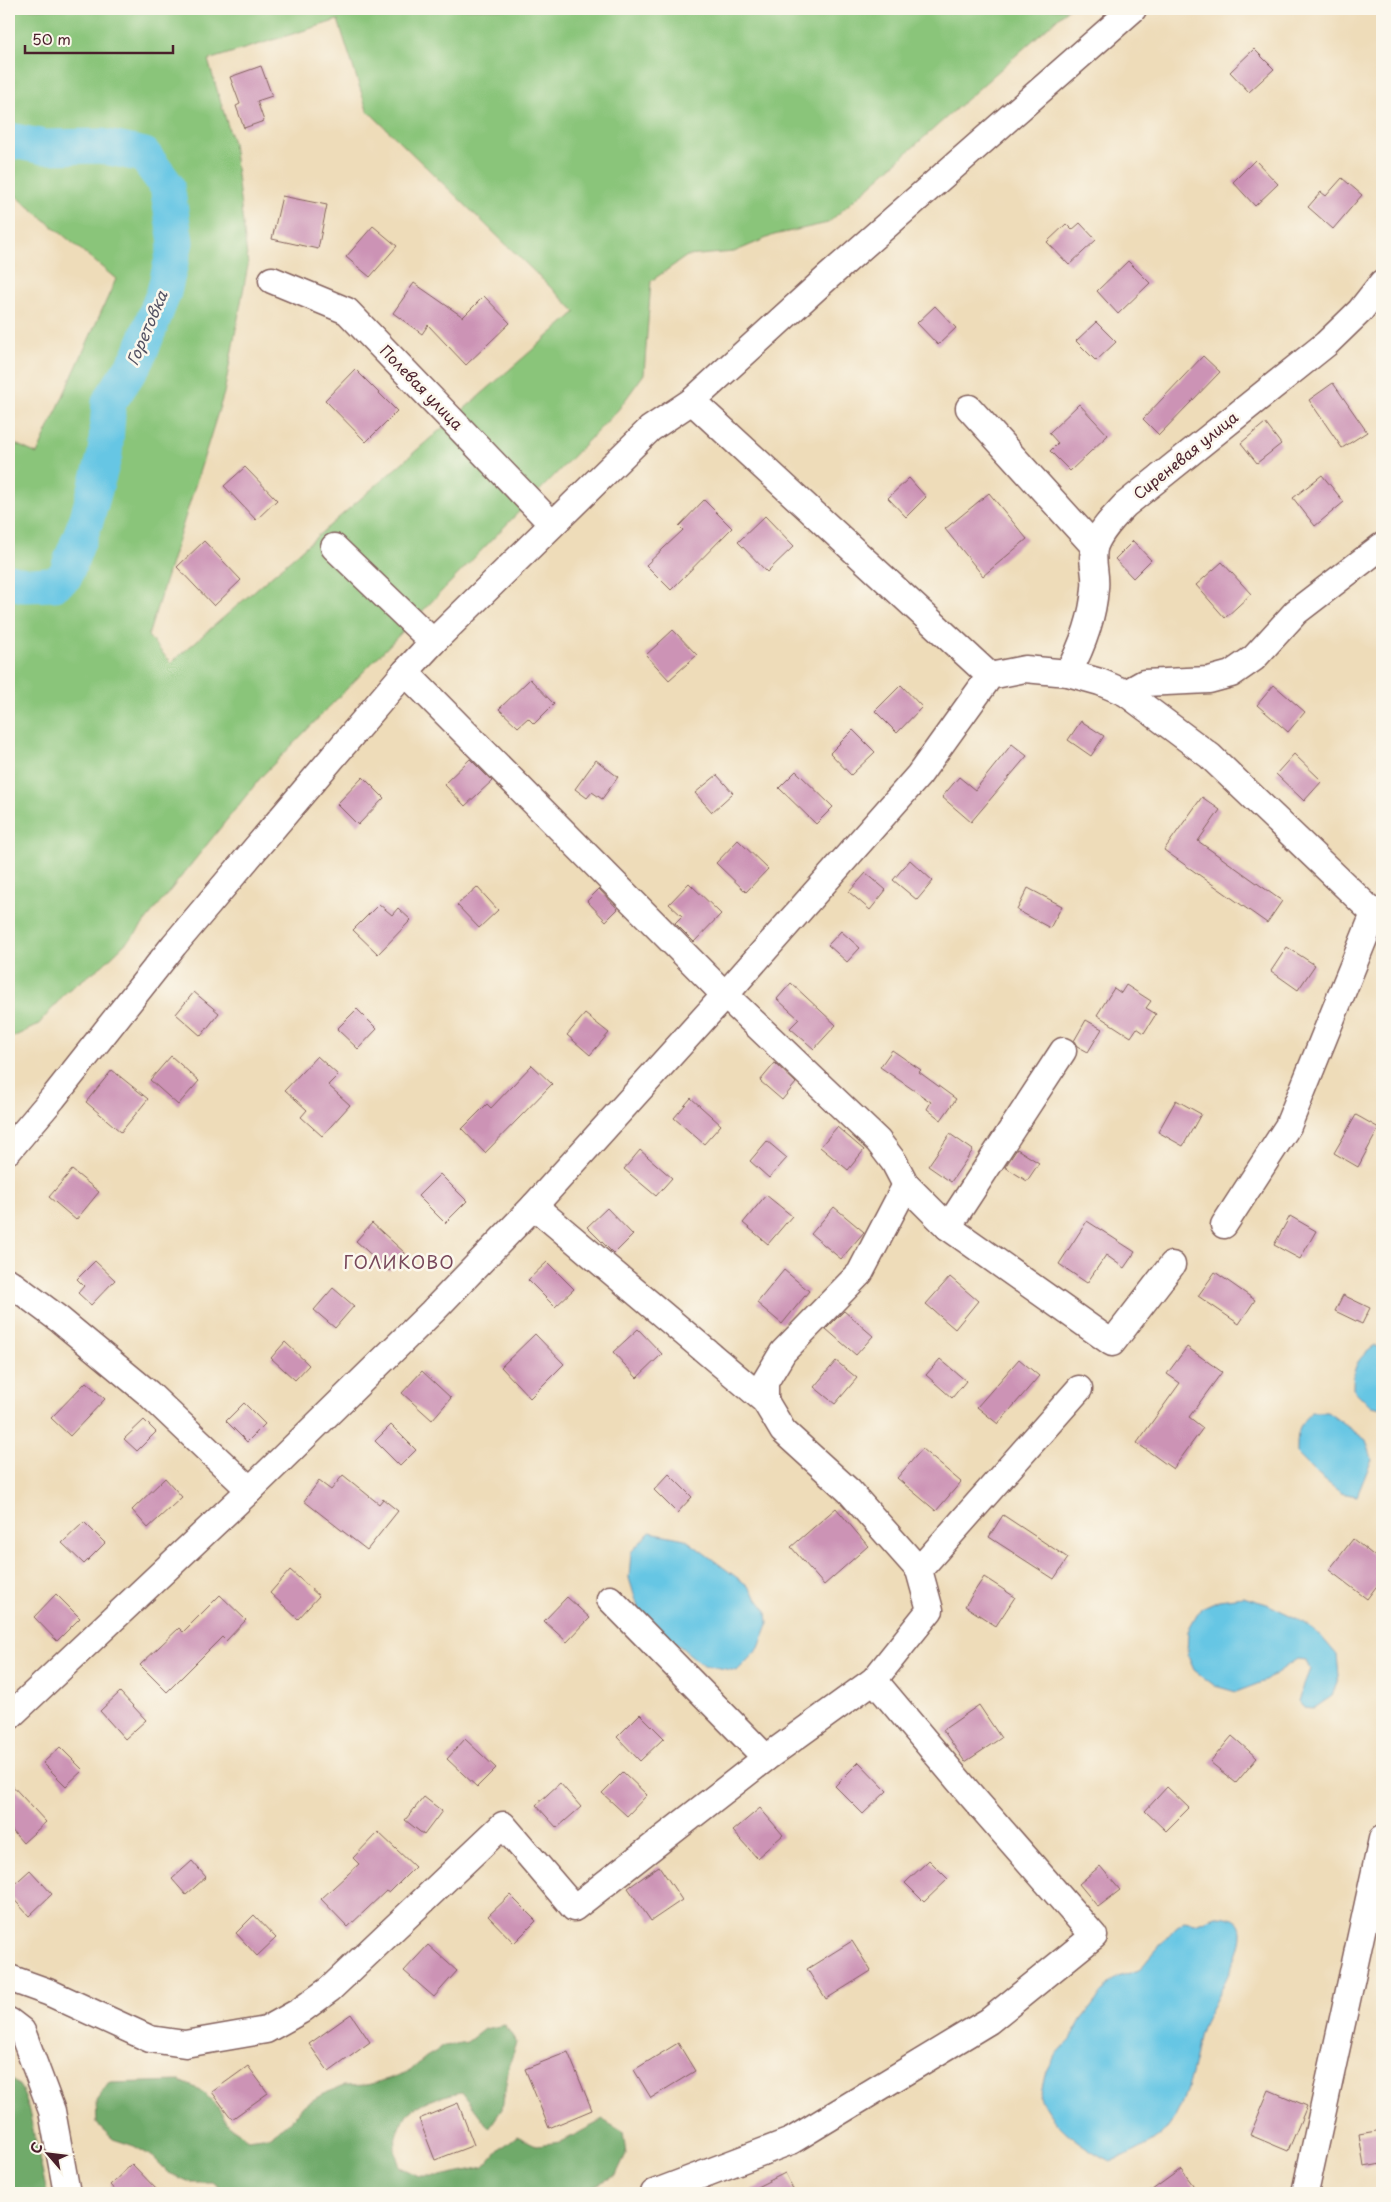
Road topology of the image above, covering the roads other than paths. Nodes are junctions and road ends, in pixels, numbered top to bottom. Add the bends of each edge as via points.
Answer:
1 (1133, 9) edge
2 (272, 280) dead end
3 (1382, 283) edge
4 (692, 401) junction
5 (969, 408) dead end
6 (552, 524) junction
7 (1094, 546) junction
8 (1382, 546) edge
9 (334, 547) dead end
10 (433, 642) junction
11 (405, 672) junction
12 (1068, 673) junction
13 (990, 676) junction
14 (1126, 692) junction
15 (1378, 918) edge
16 (725, 995) junction
17 (1064, 1051) dead end
18 (9, 1150) edge
19 (906, 1185) junction
20 (534, 1206) junction
21 (1224, 1225) dead end
22 (948, 1226) junction
23 (1172, 1265) dead end
24 (9, 1282) edge
25 (1079, 1389) dead end
26 (765, 1401) junction
27 (250, 1490) junction
28 (919, 1570) junction
29 (610, 1600) dead end
30 (874, 1680) junction
31 (9, 1717) edge
32 (766, 1758) junction
33 (1382, 1839) edge
34 (9, 1978) edge
35 (9, 2021) edge
36 (67, 2193) edge
37 (654, 2193) edge
38 (1306, 2193) edge

1 - 4 street
2 - 6 street, Полевая улица via 347,311
3 - 7 street, Сиреневая улица via 1360,311 1326,344 1125,505
4 - 6 street via 650,429
4 - 13 street
5 - 7 street
6 - 10 street
7 - 12 street via 1096,587 1090,618 1080,650
8 - 14 street via 1296,612 1254,658 1231,674 1209,680 1144,683
9 - 10 street
10 - 11 street
11 - 16 street
11 - 18 street via 174,945
12 - 13 street via 1025,669
12 - 14 street
13 - 16 street via 919,775
14 - 15 street via 1210,756
15 - 21 street via 1288,1126
16 - 19 street via 878,1141
16 - 20 street
17 - 22 street
19 - 22 street
19 - 26 street via 860,1273 783,1352 765,1382
20 - 26 street
20 - 27 street via 432,1312
22 - 23 street via 1112,1343
24 - 27 street via 148,1393
25 - 28 street
26 - 28 street via 783,1431 849,1491
27 - 31 street
28 - 30 street via 930,1610
29 - 32 street
30 - 32 street
30 - 37 street via 1094,1936 989,2021 791,2141
32 - 34 street via 574,1908 503,1825 330,1989 266,2030 185,2044 150,2038
33 - 38 street
35 - 36 street via 22,2031 52,2111

